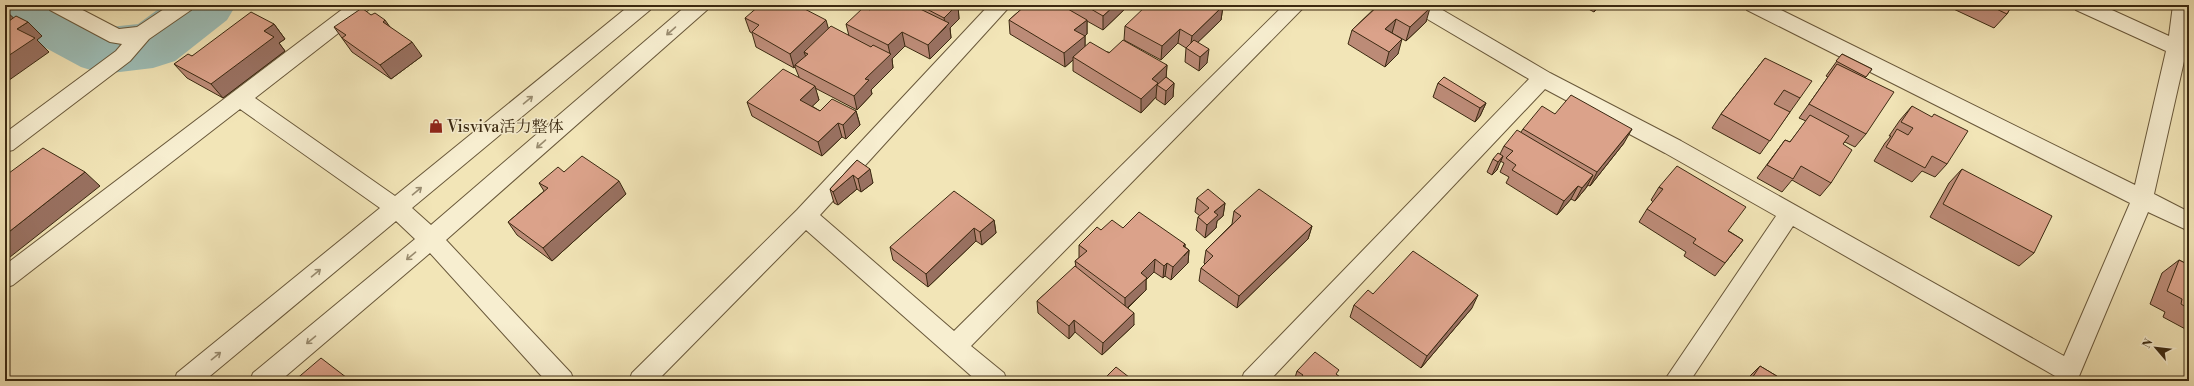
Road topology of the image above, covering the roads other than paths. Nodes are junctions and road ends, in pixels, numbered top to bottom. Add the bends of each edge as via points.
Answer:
1 (57, 5) edge
2 (184, 5) edge
3 (361, 5) edge
4 (643, 5) edge
5 (700, 5) edge
6 (1000, 5) edge
7 (1296, 5) edge
8 (1420, 5) edge
9 (1754, 5) edge
10 (2082, 5) edge
11 (2183, 5) edge
12 (133, 44) junction
13 (2177, 48) junction
14 (1543, 78) junction
15 (240, 98) junction
16 (5, 144) edge
17 (2142, 200) junction
18 (396, 208) junction
19 (1790, 213) junction
20 (805, 216) junction
21 (2189, 222) edge
22 (432, 239) junction
23 (5, 278) edge
24 (955, 346) junction
25 (2068, 376) edge
26 (186, 381) edge
27 (262, 381) edge
28 (562, 381) edge
29 (641, 381) edge
30 (995, 381) edge
31 (1253, 381) edge
32 (1676, 381) edge

1 - 12 street
2 - 12 street
3 - 15 street
18 -> 4 street
5 -> 22 street
6 - 20 street
7 - 24 street
8 - 14 street
9 - 17 street
10 - 13 street
11 - 13 street
12 - 16 street
13 - 17 street
14 - 19 street
14 - 31 street
15 - 18 street
15 - 23 street
17 - 21 street
17 - 25 street
18 - 22 street
26 -> 18 street
19 - 25 street
19 - 32 street
20 - 24 street
20 - 29 street
22 -> 27 street
22 - 28 street
24 - 30 street

